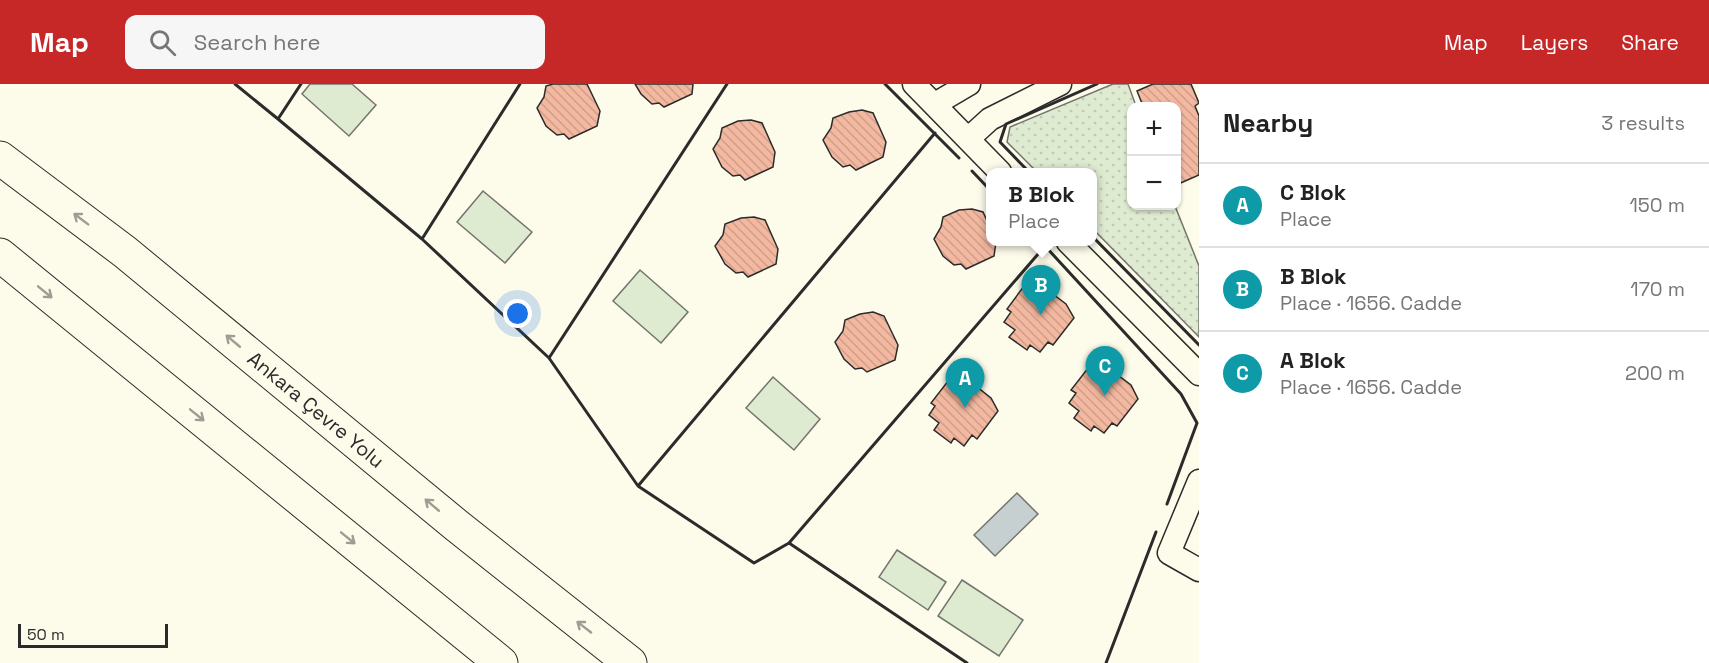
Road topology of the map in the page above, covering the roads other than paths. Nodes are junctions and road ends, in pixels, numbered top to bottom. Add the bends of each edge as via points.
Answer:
1 (915, 84) edge
2 (969, 84) edge
3 (1060, 84) edge
4 (935, 105) junction
5 (968, 139) junction
6 (0, 158) edge
7 (996, 168) edge
8 (1072, 246) edge
9 (0, 255) edge
10 (1199, 374) edge
11 (1199, 481) edge
12 (1199, 570) edge
13 (501, 663) edge
14 (630, 663) edge

1 - 4 street
2 - 4 street
3 - 5 street via 990,119
4 - 5 street
5 - 7 street
14 -> 6 highway, Ankara Çevre Yolu via 125,252
8 - 10 street
9 -> 13 highway
11 - 12 street via 1169,553

